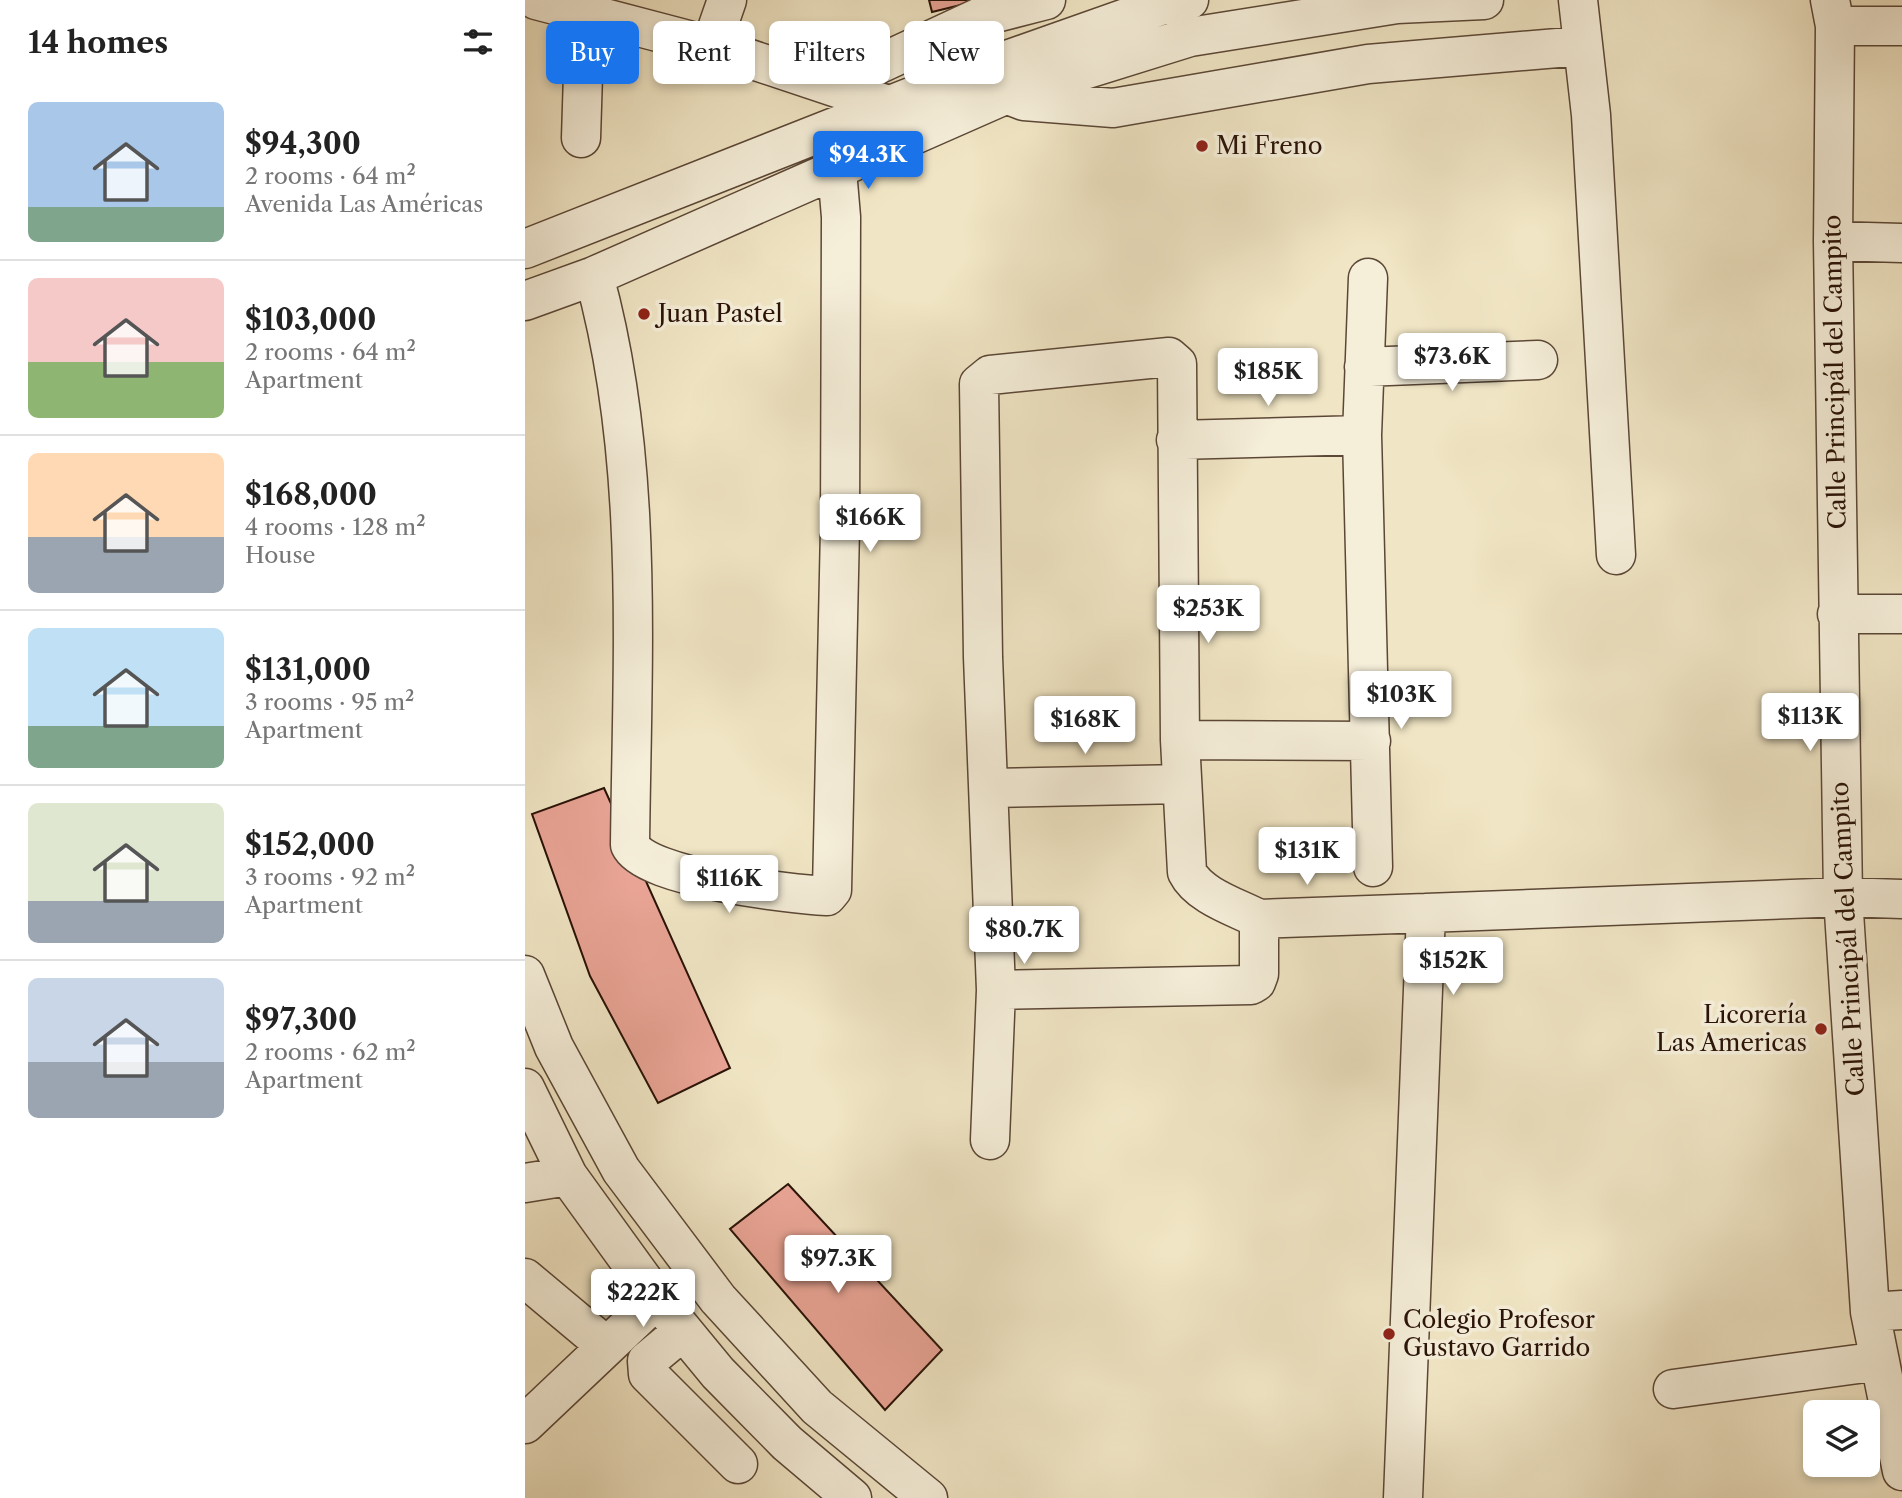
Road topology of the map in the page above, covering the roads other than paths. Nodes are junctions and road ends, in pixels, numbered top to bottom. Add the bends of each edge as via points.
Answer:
1 (535, 0) edge
2 (727, 0) edge
3 (1046, 0) edge
4 (1189, 0) edge
5 (1483, 0) edge
6 (1578, 0) edge
7 (585, 12) junction
8 (1833, 13) edge
9 (720, 21) edge
10 (1902, 26) edge
11 (653, 30) edge
12 (1581, 46) junction
13 (755, 61) edge
14 (832, 86) junction
15 (1007, 94) junction
16 (888, 105) junction
17 (581, 138) dead end
18 (837, 170) junction
19 (1832, 241) junction
20 (1902, 243) edge
21 (525, 249) edge
22 (594, 276) junction
23 (1368, 278) dead end
24 (525, 301) edge
25 (1538, 360) dead end
26 (1364, 367) junction
27 (1362, 435) junction
28 (1176, 440) junction
29 (1616, 555) dead end
30 (1837, 614) junction
31 (1902, 614) edge
32 (1179, 740) junction
33 (1371, 741) junction
34 (1182, 784) junction
35 (989, 788) junction
36 (1373, 867) dead end
37 (1843, 897) junction
38 (1902, 899) edge
39 (1426, 913) junction
40 (1259, 919) junction
41 (525, 975) edge
42 (996, 990) junction
43 (525, 1088) edge
44 (989, 1140) dead end
45 (568, 1176) junction
46 (525, 1182) edge
47 (525, 1278) edge
48 (657, 1299) junction
49 (1886, 1311) edge
50 (683, 1331) junction
51 (605, 1345) junction
52 (1880, 1361) junction
53 (1673, 1390) dead end
54 (525, 1424) edge
55 (738, 1464) dead end
56 (1902, 1471) edge
57 (852, 1498) edge
58 (928, 1498) edge
59 (1403, 1498) edge

1 - 7 street
2 - 9 street
3 - 14 street via 980,17
4 - 16 street via 1160,6
5 - 15 street via 1397,4 1191,37
6 - 12 street
7 - 11 street
7 - 17 street
8 - 10 street
8 - 19 street, Calle Principál del Campito
12 - 15 street via 1368,64 1113,108 1024,101
12 - 29 street via 1591,115
13 - 14 street
14 - 16 street
15 - 18 street
16 - 21 street
18 - 22 street
18 - 22 street via 841,217 840,529 832,890 827,896 730,886 666,867 636,853 630,845 632,503 607,322
19 - 20 street
19 - 30 street, Calle Principál del Campito
22 - 24 street
23 - 26 street
25 - 26 street
26 - 27 street
27 - 28 street
27 - 33 street
28 - 32 street
28 - 35 street via 1177,363 1169,357 990,375 979,384
30 - 31 street
30 - 37 street, Calle Principál del Campito
32 - 33 street
32 - 34 street
33 - 36 street
34 - 35 street
34 - 40 street via 1187,872 1192,883
35 - 42 street
37 - 38 street
37 - 39 street
37 - 49 street, Calle Principál del Campito
39 - 40 street
39 - 59 street
40 - 42 street via 1259,974 1251,985
41 - 58 street via 554,1047 621,1170 718,1300 817,1407
42 - 44 street
43 - 45 street
45 - 46 street
45 - 48 street
47 - 51 street
48 - 50 street
48 - 51 street
49 - 52 street, Calle Principál del Campito
50 - 55 street via 647,1361 648,1374
50 - 57 street via 787,1443
51 - 54 street
52 - 53 street
52 - 56 street, Calle Principál del Campito

